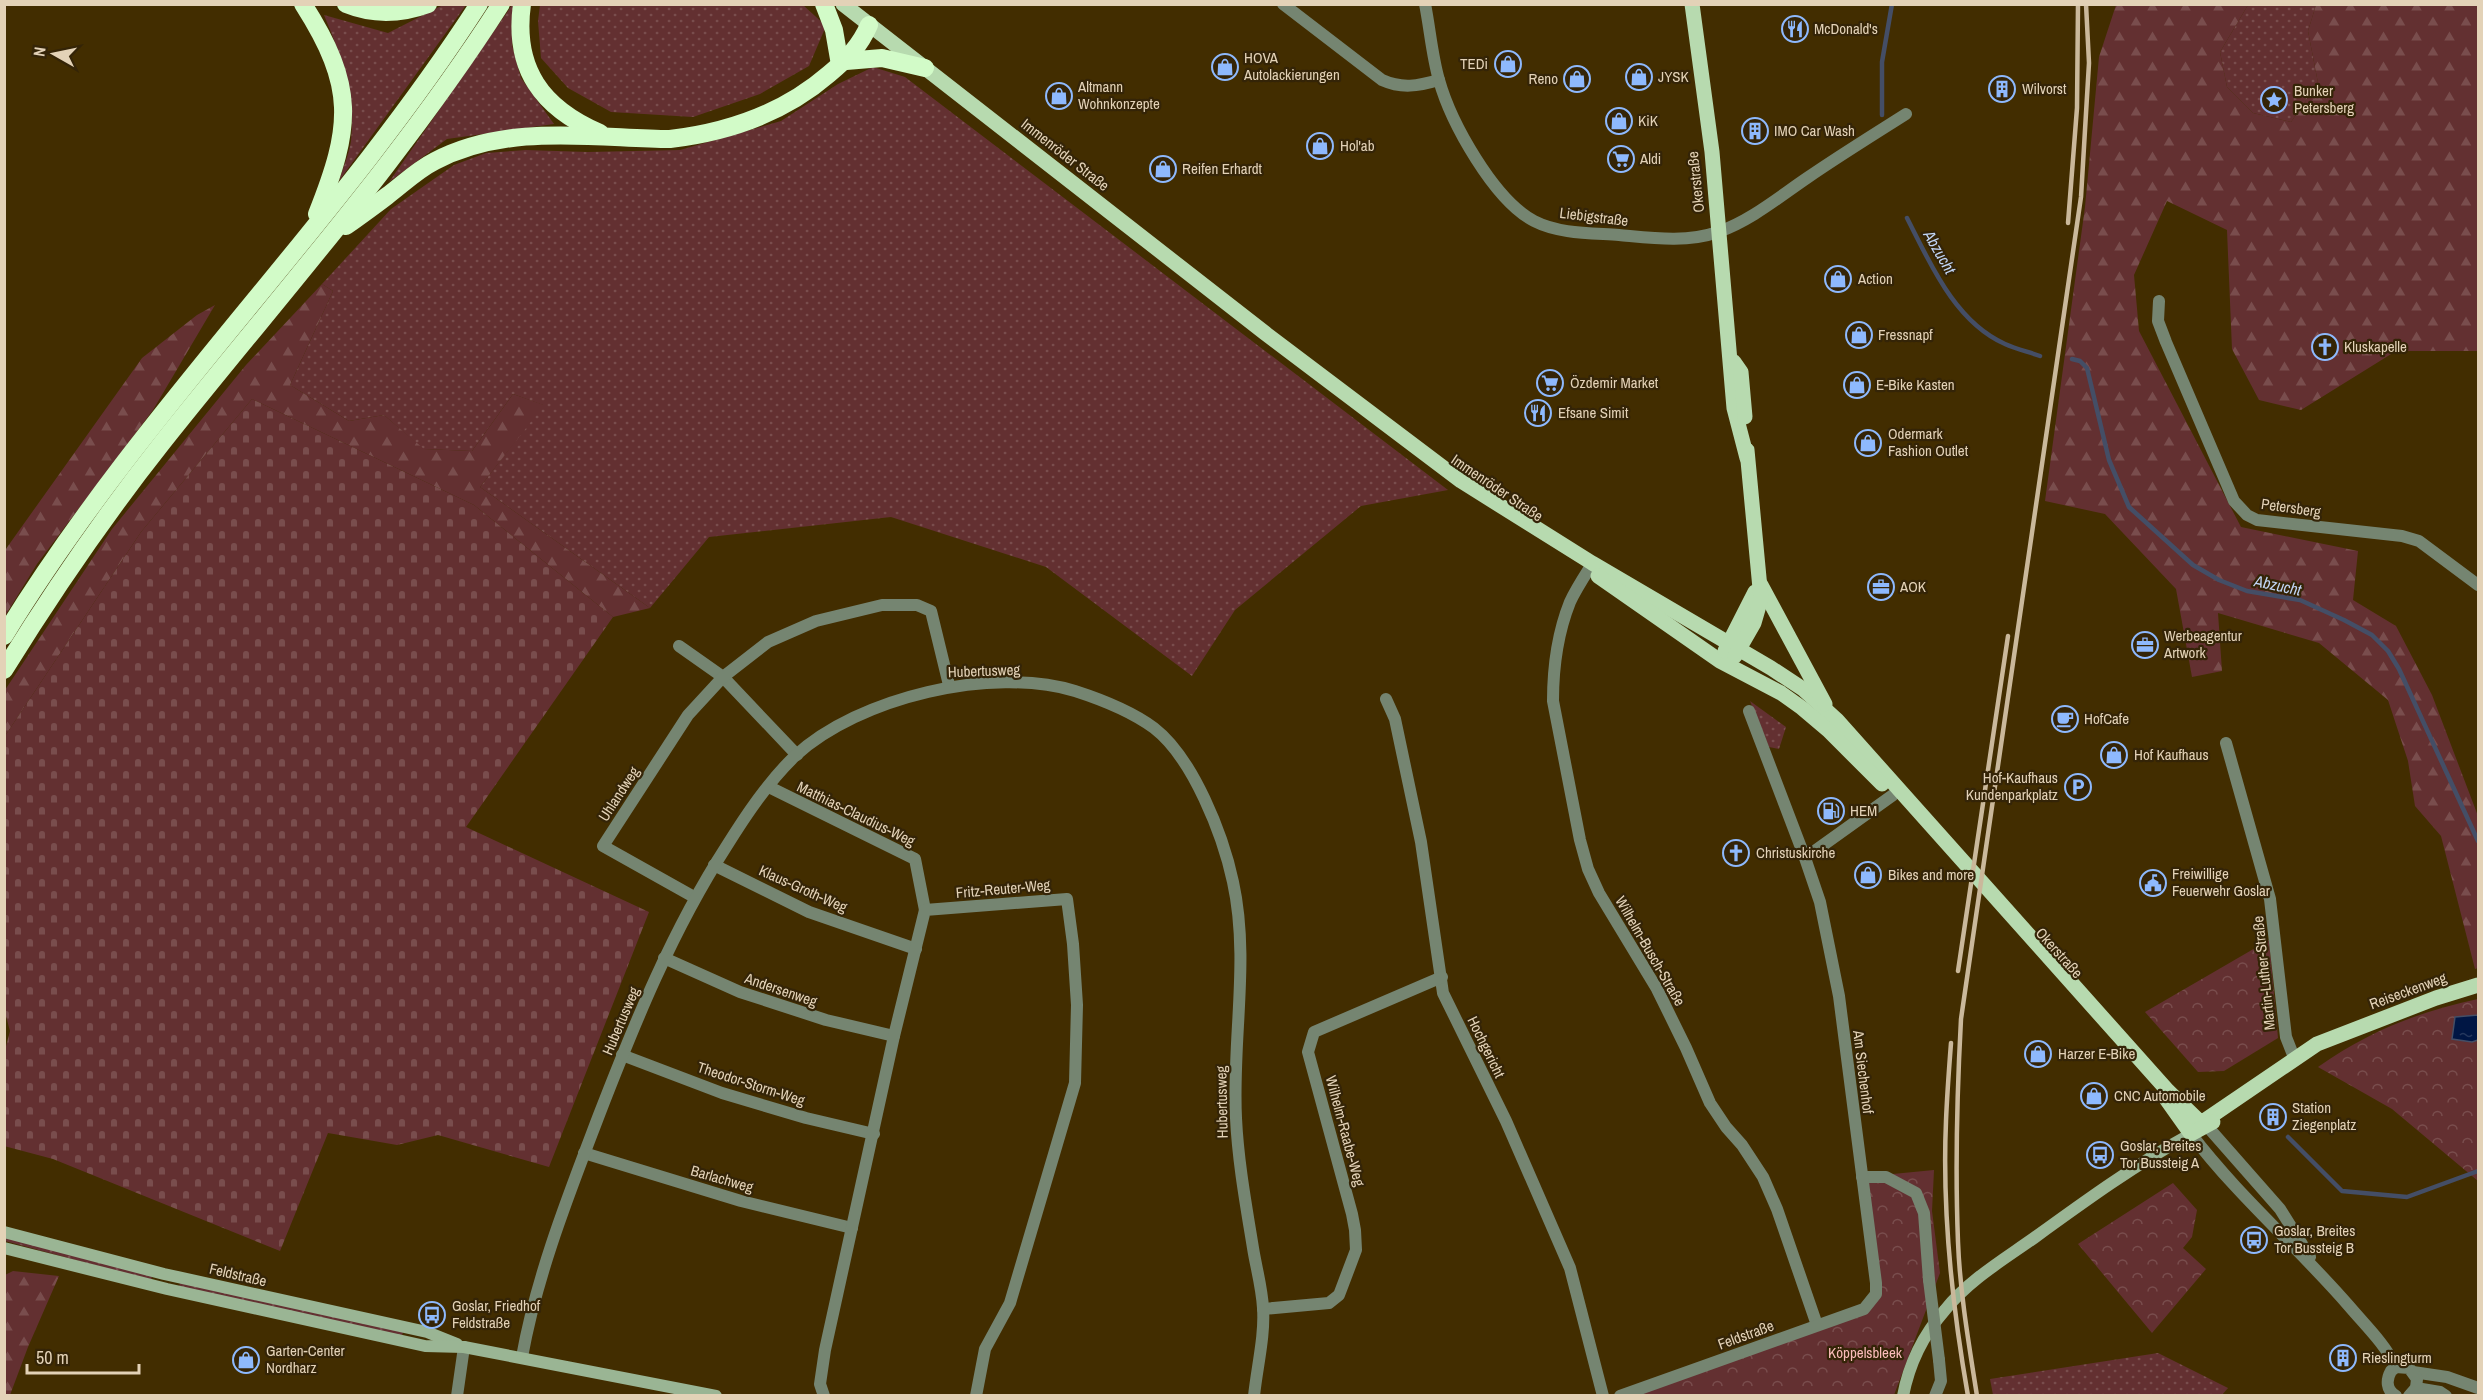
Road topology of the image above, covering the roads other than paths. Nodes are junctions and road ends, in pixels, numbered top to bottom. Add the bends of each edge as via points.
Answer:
1 (303, 4) edge
2 (346, 4) edge
3 (428, 4) edge
4 (479, 4) edge
5 (501, 4) edge
6 (522, 4) edge
7 (824, 4) edge
8 (843, 4) edge
9 (1283, 4) edge
10 (1425, 4) edge
11 (1692, 4) edge
12 (869, 25) junction
13 (838, 64) junction
14 (925, 68) junction
15 (1439, 80) junction
16 (1906, 114) dead end
17 (607, 136) junction
18 (310, 232) junction
19 (1719, 232) junction
20 (330, 237) junction
21 (2159, 301) dead end
22 (1265, 333) junction
23 (1589, 570) junction
24 (1759, 581) junction
25 (2478, 585) edge
26 (4, 636) edge
27 (1734, 645) junction
28 (680, 646) dead end
29 (1724, 663) junction
30 (4, 670) edge
31 (723, 676) junction
32 (1752, 678) joint
33 (949, 686) junction
34 (1386, 699) dead end
35 (1749, 711) dead end
36 (1829, 712) junction
37 (2226, 742) dead end
38 (797, 755) junction
39 (769, 787) junction
40 (1893, 795) junction
41 (1806, 858) junction
42 (714, 865) junction
43 (694, 897) junction
44 (925, 910) junction
45 (916, 949) junction
46 (663, 958) junction
47 (1442, 977) junction
48 (2478, 985) edge
49 (894, 1036) junction
50 (622, 1054) junction
51 (2295, 1060) junction
52 (2196, 1128) junction
53 (874, 1134) junction
54 (584, 1153) junction
55 (1862, 1177) junction
56 (852, 1228) junction
57 (4, 1232) edge
58 (4, 1248) edge
59 (2320, 1273) junction
60 (1876, 1294) joint
61 (1263, 1309) junction
62 (1817, 1325) junction
63 (464, 1347) junction
64 (522, 1357) junction
65 (2396, 1368) junction
66 (2413, 1372) junction
67 (2478, 1388) edge
68 (2413, 1392) edge
69 (457, 1395) edge
70 (716, 1395) edge
71 (824, 1395) edge
72 (976, 1395) edge
73 (1254, 1395) edge
74 (1603, 1395) edge
75 (1620, 1395) edge
76 (1903, 1395) edge
77 (1935, 1395) edge
78 (2392, 1395) edge
79 (2446, 1395) edge

1 - 18 highway via 333,59 343,111 337,159
2 - 3 highway via 387,12
4 - 18 highway via 392,128
5 - 20 highway
6 - 17 highway via 520,38 536,85 557,108 583,126
7 - 13 highway via 834,30
8 - 12 main road, Immenröder Straße
9 - 15 street via 1394,86 1420,86
10 - 15 street, Liebigstraße
11 - 19 main road, Okerstraße
12 - 13 highway via 856,36
12 - 14 main road, Immenröder Straße
13 - 14 highway via 882,58
13 - 17 highway via 795,100 748,122 670,139
14 - 22 main road, Immenröder Straße
15 - 19 street, Liebigstraße via 1454,119 1480,166 1533,220 1569,231 1654,239 1691,239
16 - 19 street, Liebigstraße via 1755,213
17 - 20 highway via 508,137 450,153 418,171
18 - 26 highway via 75,530
19 - 24 main road, Okerstraße via 1731,356 1741,372
20 - 30 highway via 133,482 64,577
21 - 25 street, Petersberg via 2157,321 2240,509 2257,520 2419,541
22 - 23 main road, Immenröder Straße via 1458,485
22 - 27 main road, Immenröder Straße via 1490,501
23 - 29 main road, Immenröder Straße
23 - 62 street, Wilhelm-Busch-Straße via 1570,602 1553,682 1553,701 1585,859 1599,892 1662,999 1710,1102 1762,1177
24 - 27 main road, Okerstraße via 1749,620
24 - 36 main road
27 - 29 main road, Okerstraße
27 - 36 main road, Immenröder Straße via 1803,689
28 - 31 street
29 - 32 main road, Immenröder Straße
31 - 33 street, Uhlandweg via 768,642 816,621 882,605 917,605 931,611
31 - 38 street
31 - 43 street, Uhlandweg via 688,715 603,846
32 - 40 main road, Okerstraße via 1781,693 1828,730
33 - 38 street, Hubertusweg via 882,705 834,729
33 - 61 street, Hubertusweg via 1002,682 1059,686 1099,699 1128,712 1162,735 1205,798 1234,882 1240,925 1234,1093 1237,1147
34 - 47 street, Hochgericht via 1395,719 1421,842
35 - 41 street, Am Siechenhof
36 - 52 main road, Okerstraße via 2169,1091
37 - 51 street, Martin-Luther-Straße via 2266,877 2286,1037
38 - 39 street, Hubertusweg
39 - 42 street, Hubertusweg
39 - 44 street, Matthias-Claudius-Weg via 915,859
40 - 41 street
40 - 52 main road, Okerstraße
41 - 55 street, Am Siechenhof via 1820,902 1839,996
42 - 43 street, Hubertusweg
42 - 45 street, Klaus-Groth-Weg via 809,912
43 - 46 street, Hubertusweg
44 - 45 street
44 - 72 street, Fritz-Reuter-Weg via 1067,899 1073,944 1076,1083 1010,1303 985,1349
45 - 49 street
46 - 49 street, Andersenweg via 740,992 826,1020
46 - 50 street, Hubertusweg
47 - 61 street, Wilhelm-Raabe-Weg via 1314,1032 1308,1052 1352,1214 1356,1250 1339,1295 1329,1303
47 - 74 street, Hochgericht via 1443,993 1506,1121 1570,1268
48 - 51 main road, Reiseckenweg via 2350,1031 2341,1040
49 - 53 street
50 - 53 street, Theodor-Storm-Weg via 722,1093
50 - 54 street, Hubertusweg
51 - 52 main road, Reiseckenweg via 2254,1088 2240,1107
52 - 59 street, Okerstraße via 2280,1209
52 - 59 street, Okerstraße via 2218,1170
52 - 76 street via 2155,1145 2101,1191 1970,1284 1928,1333 1914,1359
53 - 56 street
54 - 56 street, Barlachweg via 741,1201
54 - 64 street, Hubertusweg via 548,1254
55 - 60 street, Am Siechenhof
55 - 77 street, bridge via 1886,1177 1916,1193 1924,1213 1941,1381
56 - 71 street via 821,1370
57 - 63 street, Feldstraße via 164,1274 427,1332
58 - 63 street, Feldstraße via 425,1346
59 - 65 street, Okerstraße via 2390,1353
60 - 62 street, Feldstraße via 1864,1309
61 - 73 street, Hubertusweg
62 - 75 street, Feldstraße
63 - 64 street, Feldstraße
63 - 69 street
64 - 70 street, Feldstraße
65 - 66 street
65 - 78 street via 2387,1378
66 - 67 street via 2447,1377
66 - 68 street via 2417,1379
68 - 79 street

